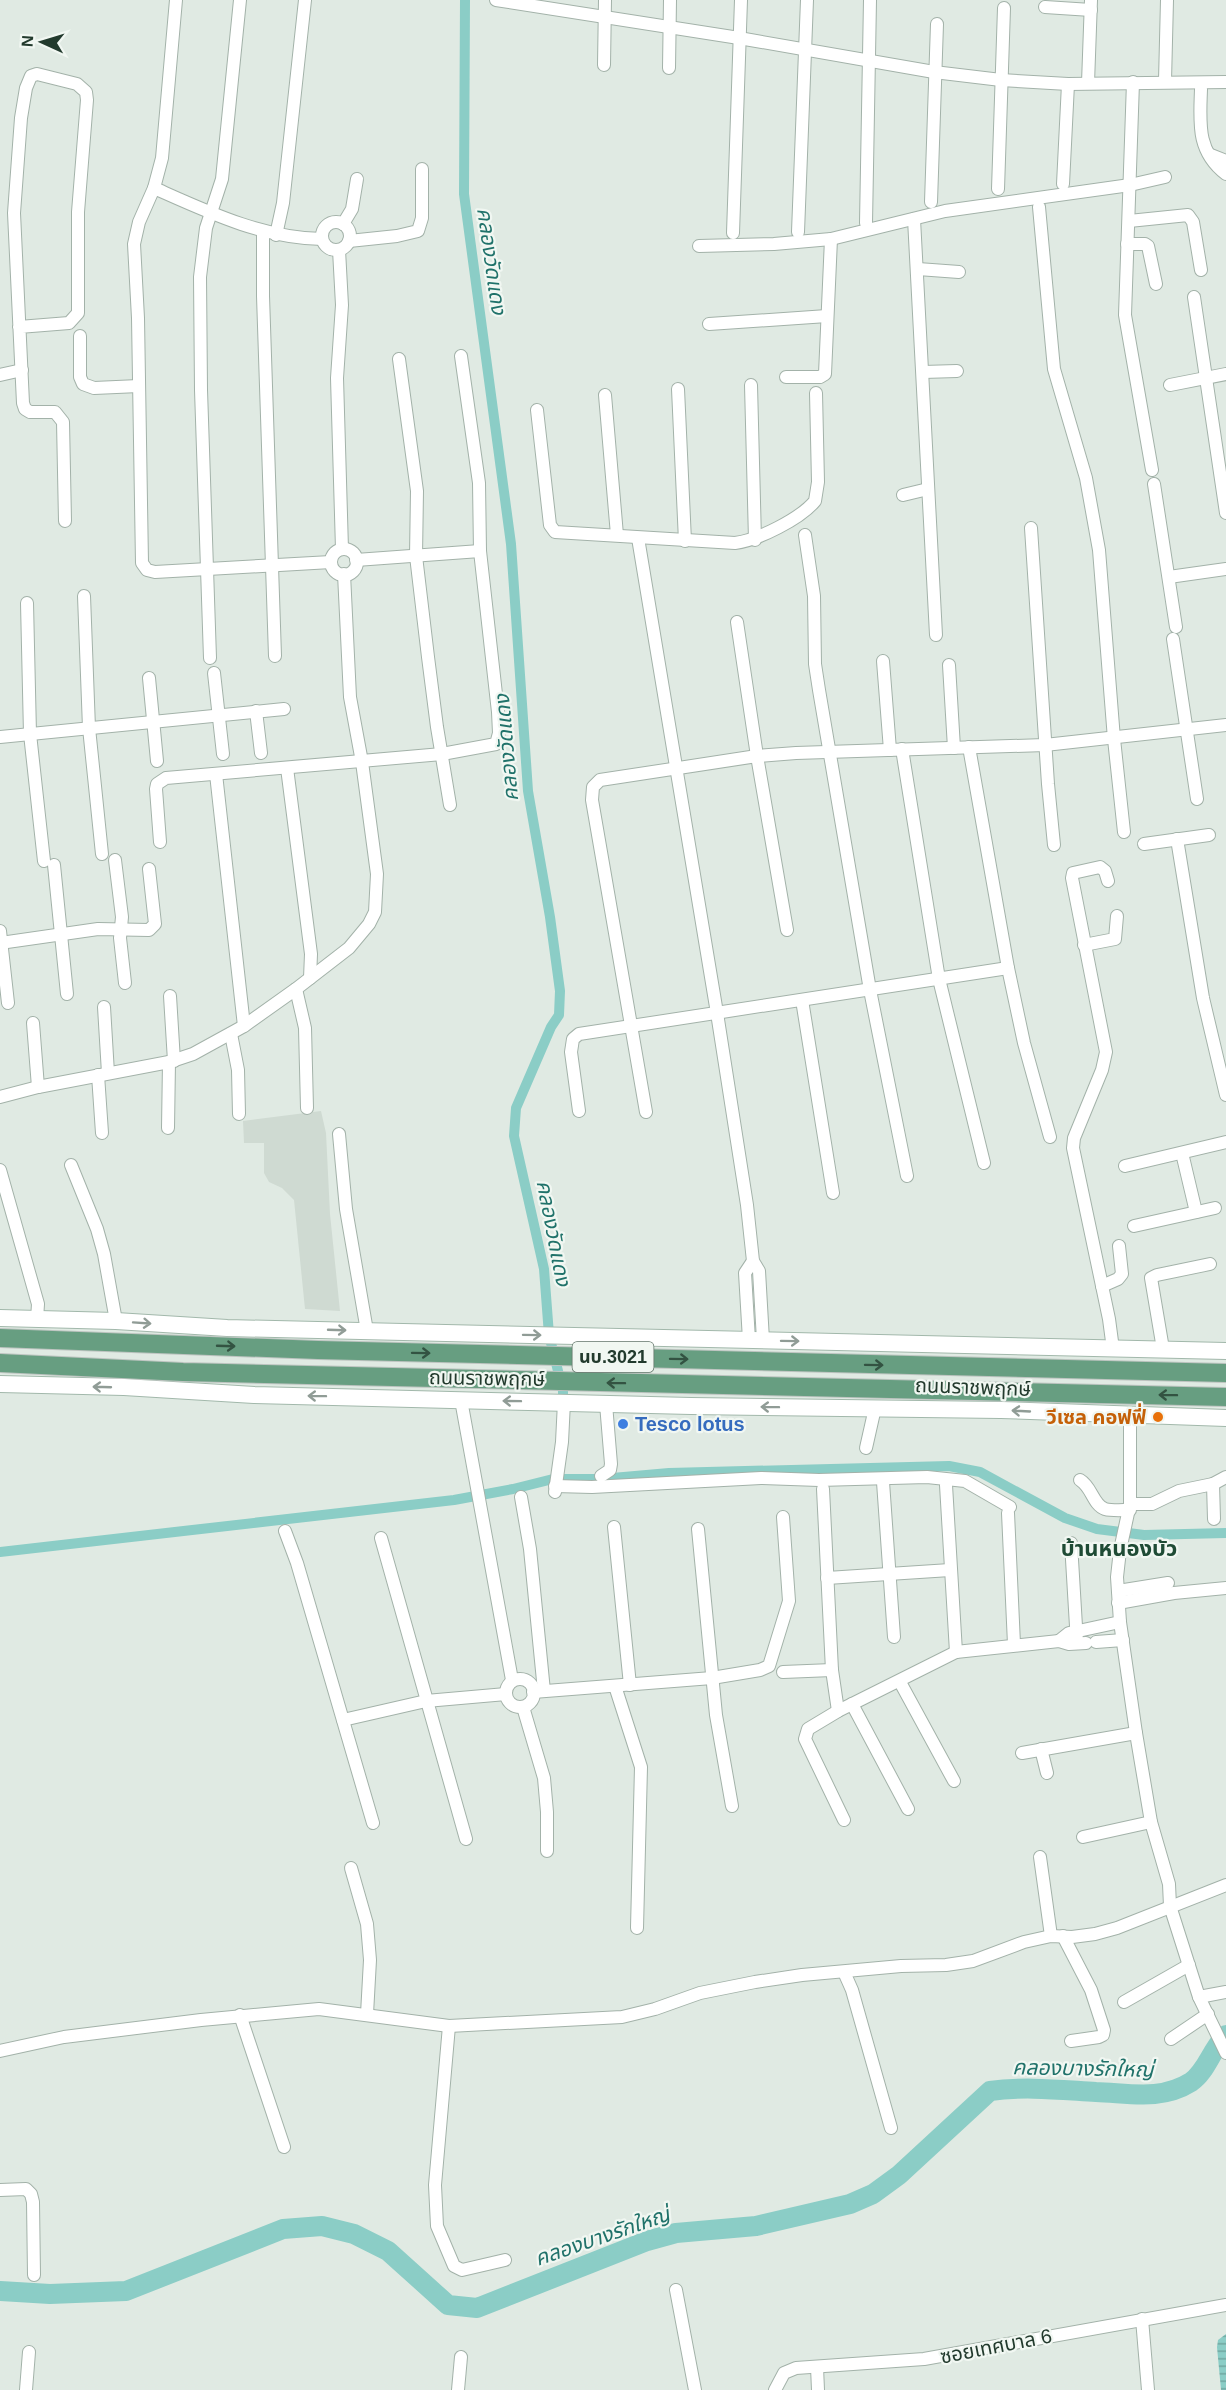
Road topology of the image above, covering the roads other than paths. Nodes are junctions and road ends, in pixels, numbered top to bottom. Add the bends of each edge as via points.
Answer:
1 (176, 0) edge
2 (240, 0) edge
3 (305, 0) edge
4 (501, 0) edge
5 (605, 0) edge
6 (670, 0) edge
7 (741, 0) edge
8 (807, 0) edge
9 (870, 0) edge
10 (1167, 0) edge
11 (541, 3) edge
12 (1091, 5) edge
13 (1046, 7) dead end
14 (1004, 8) dead end
15 (604, 19) junction
16 (937, 24) dead end
17 (670, 28) junction
18 (739, 38) junction
19 (805, 50) junction
20 (870, 61) junction
21 (604, 65) dead end
22 (669, 68) dead end
23 (934, 72) junction
24 (1001, 80) junction
25 (1165, 81) junction
26 (1133, 82) junction
27 (1226, 82) edge
28 (1088, 83) junction
29 (1068, 84) junction
30 (1202, 89) dead end
31 (1223, 165) edge
32 (422, 169) dead end
33 (1165, 177) dead end
34 (357, 179) dead end
35 (1063, 184) dead end
36 (1130, 185) junction
37 (154, 188) junction
38 (998, 189) dead end
39 (931, 202) dead end
40 (1039, 207) dead end
41 (210, 213) junction
42 (914, 219) junction
43 (1129, 221) junction
44 (866, 223) dead end
45 (343, 224) junction
46 (263, 232) junction
47 (798, 232) dead end
48 (733, 233) dead end
49 (276, 235) junction
50 (322, 239) junction
51 (831, 239) junction
52 (349, 241) junction
53 (1127, 244) junction
54 (699, 246) dead end
55 (339, 250) junction
56 (918, 269) junction
57 (1201, 270) dead end
58 (958, 272) dead end
59 (1156, 284) dead end
60 (1194, 297) dead end
61 (827, 316) junction
62 (709, 324) dead end
63 (19, 327) junction
64 (80, 336) dead end
65 (461, 356) dead end
66 (399, 359) dead end
67 (22, 370) junction
68 (957, 371) dead end
69 (923, 372) junction
70 (0, 375) edge
71 (1226, 375) edge
72 (786, 377) dead end
73 (1206, 378) junction
74 (751, 385) dead end
75 (1170, 385) dead end
76 (139, 386) junction
77 (678, 389) dead end
78 (816, 393) dead end
79 (605, 394) dead end
80 (537, 410) dead end
81 (1152, 470) dead end
82 (1154, 484) dead end
83 (928, 489) junction
84 (903, 495) dead end
85 (1226, 513) edge
86 (65, 521) dead end
87 (1030, 528) dead end
88 (617, 535) junction
89 (806, 535) dead end
90 (638, 538) junction
91 (755, 540) junction
92 (685, 541) junction
93 (342, 549) junction
94 (480, 551) junction
95 (416, 556) junction
96 (356, 560) junction
97 (331, 562) junction
98 (270, 567) junction
99 (1226, 569) edge
100 (206, 570) junction
101 (344, 574) junction
102 (1169, 577) junction
103 (84, 596) dead end
104 (27, 603) dead end
105 (737, 622) dead end
106 (936, 635) dead end
107 (275, 656) dead end
108 (210, 658) dead end
109 (883, 661) dead end
110 (949, 665) dead end
111 (214, 673) dead end
112 (149, 678) dead end
113 (284, 709) dead end
114 (256, 711) junction
115 (218, 715) junction
116 (153, 721) junction
117 (1226, 725) edge
118 (88, 728) junction
119 (1186, 730) junction
120 (30, 734) junction
121 (0, 737) edge
122 (1114, 738) junction
123 (1045, 745) junction
124 (969, 747) junction
125 (954, 748) junction
126 (896, 750) junction
127 (829, 752) junction
128 (261, 753) dead end
129 (223, 754) dead end
130 (442, 754) junction
131 (756, 756) junction
132 (157, 761) dead end
133 (362, 762) junction
134 (287, 768) junction
135 (675, 768) junction
136 (216, 774) junction
137 (1197, 799) dead end
138 (450, 805) dead end
139 (1124, 832) dead end
140 (1209, 835) dead end
141 (1177, 839) junction
142 (160, 842) dead end
143 (1144, 844) dead end
144 (1054, 845) dead end
145 (102, 854) dead end
146 (115, 860) dead end
147 (149, 869) dead end
148 (1108, 881) dead end
149 (1117, 916) dead end
150 (121, 928) junction
151 (787, 930) dead end
152 (61, 935) junction
153 (0, 939) edge
154 (1084, 945) junction
155 (1008, 968) junction
156 (310, 978) junction
157 (939, 979) junction
158 (125, 983) dead end
159 (296, 989) junction
160 (870, 990) junction
161 (67, 994) dead end
162 (170, 996) dead end
163 (802, 1000) junction
164 (8, 1003) dead end
165 (104, 1007) dead end
166 (717, 1013) junction
167 (33, 1023) dead end
168 (244, 1026) junction
169 (631, 1027) junction
170 (231, 1034) junction
171 (171, 1062) junction
172 (103, 1074) junction
173 (38, 1087) junction
174 (1226, 1095) edge
175 (0, 1097) edge
176 (307, 1108) dead end
177 (579, 1112) dead end
178 (646, 1112) dead end
179 (239, 1114) dead end
180 (168, 1128) dead end
181 (102, 1133) dead end
182 (339, 1134) dead end
183 (1050, 1137) dead end
184 (1226, 1142) edge
185 (1182, 1153) junction
186 (984, 1163) dead end
187 (71, 1165) dead end
188 (1125, 1166) dead end
189 (0, 1170) edge
190 (907, 1176) dead end
191 (833, 1193) dead end
192 (1215, 1208) dead end
193 (1196, 1212) junction
194 (1134, 1226) dead end
195 (1119, 1246) dead end
196 (1210, 1264) dead end
197 (1102, 1286) junction
198 (0, 1318) edge
199 (37, 1319) junction
200 (92, 1321) junction
201 (116, 1321) junction
202 (367, 1331) junction
203 (0, 1337) edge
204 (756, 1340) junction
205 (877, 1344) junction
206 (1113, 1348) junction
207 (1163, 1349) junction
208 (1226, 1351) edge
209 (781, 1361) junction
210 (0, 1363) edge
211 (70, 1365) junction
212 (1226, 1373) edge
213 (0, 1377) edge
214 (0, 1384) edge
215 (772, 1387) junction
216 (1226, 1396) edge
217 (461, 1400) junction
218 (564, 1402) junction
219 (606, 1404) junction
220 (883, 1408) junction
221 (1130, 1416) junction
222 (1226, 1418) edge
223 (866, 1448) dead end
224 (601, 1476) dead end
225 (1226, 1477) edge
226 (1080, 1480) dead end
227 (884, 1482) dead end
228 (1213, 1484) junction
229 (946, 1485) dead end
230 (823, 1489) dead end
231 (521, 1497) dead end
232 (1129, 1512) junction
233 (783, 1517) dead end
234 (1214, 1519) dead end
235 (614, 1527) dead end
236 (698, 1529) dead end
237 (285, 1531) dead end
238 (381, 1538) dead end
239 (1071, 1543) dead end
240 (950, 1570) junction
241 (889, 1574) junction
242 (827, 1578) junction
243 (1168, 1583) dead end
244 (1226, 1588) edge
245 (1118, 1597) junction
246 (1120, 1622) junction
247 (894, 1637) dead end
248 (1084, 1640) junction
249 (1123, 1640) junction
250 (1014, 1644) junction
251 (956, 1652) junction
252 (832, 1670) junction
253 (783, 1672) dead end
254 (712, 1678) junction
255 (512, 1680) junction
256 (900, 1682) junction
257 (630, 1685) junction
258 (615, 1686) junction
259 (539, 1691) junction
260 (506, 1694) junction
261 (426, 1701) junction
262 (852, 1704) junction
263 (523, 1707) junction
264 (838, 1711) junction
265 (343, 1720) junction
266 (1136, 1733) junction
267 (1041, 1749) junction
268 (1023, 1753) dead end
269 (1047, 1773) dead end
270 (954, 1781) dead end
271 (732, 1806) dead end
272 (908, 1809) dead end
273 (844, 1820) dead end
274 (373, 1822) dead end
275 (1151, 1822) junction
276 (1083, 1837) dead end
277 (466, 1839) dead end
278 (548, 1851) dead end
279 (1040, 1857) dead end
280 (351, 1868) dead end
281 (1226, 1885) edge
282 (1170, 1906) junction
283 (638, 1928) dead end
284 (1057, 1936) junction
285 (1189, 1965) junction
286 (844, 1972) junction
287 (1226, 1992) edge
288 (1199, 1997) junction
289 (1124, 2002) dead end
290 (367, 2014) junction
291 (240, 2015) junction
292 (1210, 2020) junction
293 (449, 2026) junction
294 (1171, 2039) dead end
295 (1071, 2041) dead end
296 (0, 2051) edge
297 (1226, 2053) edge
298 (891, 2128) dead end
299 (284, 2147) dead end
300 (0, 2190) edge
301 (505, 2260) dead end
302 (34, 2275) dead end
303 (676, 2290) dead end
304 (1226, 2305) edge
305 (1142, 2319) junction
306 (29, 2352) dead end
307 (461, 2357) dead end
308 (817, 2367) junction
309 (26, 2390) edge
310 (458, 2390) edge
311 (695, 2390) edge
312 (775, 2390) edge
313 (818, 2390) edge
314 (1148, 2390) edge

1 - 37 street via 162,158
2 - 41 street via 222,179
3 - 49 street via 283,203
4 - 11 street
5 - 15 street
6 - 17 street
7 - 18 street
8 - 19 street
9 - 20 street
10 - 25 street
11 - 15 street
12 - 13 street
12 - 28 street
14 - 24 street
15 - 17 street
15 - 21 street
16 - 23 street
17 - 18 street
17 - 22 street
18 - 19 street
18 - 48 street
19 - 20 street
19 - 47 street
20 - 23 street
20 - 44 street
23 - 24 street
23 - 39 street
24 - 29 street
24 - 38 street
25 - 26 street
25 - 27 street
26 - 28 street
26 - 36 street
28 - 29 street
29 - 35 street
30 - 31 street via 1201,137 1210,155
32 - 52 street via 422,218 418,231
33 - 36 street
34 - 45 street via 352,209
36 - 42 street via 967,207
36 - 43 street
37 - 41 street
37 - 76 street via 134,244
40 - 122 street via 1054,369 1086,478 1099,550
41 - 46 street
41 - 100 street via 202,248 199,325
42 - 51 street
42 - 56 street
43 - 53 street
43 - 57 street via 1188,215
45 - 50 street via 328,225
45 - 52 street via 349,231
46 - 49 street
46 - 98 street
49 - 50 street
50 - 55 street via 330,249
51 - 54 street
51 - 61 street
52 - 55 street
53 - 59 street via 1148,246
53 - 81 street via 1125,315
55 - 93 street via 342,305 337,378
56 - 58 street
56 - 69 street
60 - 73 street
61 - 62 street
61 - 72 street via 825,374
63 - 63 street via 69,323 78,313 78,212 86,92 77,84 37,74 31,76 26,88 21,118 14,213
63 - 67 street
64 - 76 street via 83,384 94,388
65 - 94 street via 479,483
66 - 95 street via 417,491
67 - 70 street
67 - 86 street via 25,409 55,412 63,422
68 - 69 street
69 - 83 street
71 - 73 street
73 - 75 street
73 - 85 street
74 - 91 street
76 - 100 street via 142,563 155,572
77 - 92 street
78 - 91 street via 815,501
79 - 88 street
80 - 88 street via 552,530 560,534
82 - 102 street
83 - 84 street
83 - 106 street
87 - 123 street
88 - 90 street
89 - 127 street via 814,596 815,664
90 - 92 street
90 - 135 street
91 - 92 street
93 - 96 street via 351,551
93 - 97 street
94 - 95 street
94 - 130 street via 498,739 493,746
95 - 96 street
95 - 130 street
96 - 101 street via 353,570
97 - 98 street
97 - 101 street via 335,571
98 - 100 street
98 - 107 street
99 - 102 street
100 - 108 street
101 - 133 street via 349,685
102 - 119 street
103 - 118 street
104 - 120 street
105 - 131 street
109 - 126 street
110 - 125 street
111 - 115 street
112 - 116 street
113 - 114 street
114 - 115 street
114 - 128 street
115 - 116 street
115 - 129 street
116 - 118 street
116 - 132 street
117 - 119 street
118 - 120 street
118 - 145 street
119 - 122 street
119 - 137 street
120 - 121 street
120 - 152 street
122 - 123 street
122 - 139 street
123 - 124 street
123 - 144 street
124 - 125 street
124 - 155 street
125 - 126 street
126 - 127 street
126 - 157 street
127 - 131 street
127 - 160 street
130 - 133 street
130 - 138 street
131 - 135 street
131 - 151 street
133 - 134 street
133 - 156 street via 377,874 375,912 362,935
134 - 136 street
134 - 156 street via 311,954
135 - 166 street
135 - 169 street via 600,780 592,792
136 - 142 street via 166,778 157,784
136 - 168 street
140 - 141 street
141 - 143 street
141 - 174 street via 1203,998
146 - 150 street
147 - 150 street via 155,924 149,930
148 - 154 street via 1100,867 1073,873
149 - 154 street via 1115,939
150 - 152 street
150 - 158 street
152 - 153 street
152 - 161 street
153 - 164 street
154 - 197 street via 1106,1052 1072,1149
155 - 157 street
155 - 183 street
156 - 159 street
157 - 160 street
157 - 186 street
159 - 168 street
159 - 176 street via 305,1028
160 - 163 street
160 - 190 street
162 - 171 street
163 - 166 street
163 - 191 street
165 - 172 street
166 - 169 street
166 - 204 street via 747,1205 753,1261 745,1273
167 - 173 street
168 - 170 street
169 - 177 street via 573,1039 571,1052
169 - 178 street
170 - 171 street
170 - 179 street via 238,1070
171 - 172 street
171 - 180 street
172 - 173 street
172 - 181 street
173 - 175 street
182 - 202 street via 346,1209
184 - 185 street
185 - 188 street
185 - 193 street
187 - 201 street via 97,1229
189 - 199 street via 38,1304
192 - 193 street
193 - 194 street
195 - 197 street via 1122,1274 1118,1280
196 - 207 street via 1151,1278
197 - 206 street
198 - 199 main road, ถนนราชพฤกษ์ / นบ.3021
199 - 200 main road, ถนนราชพฤกษ์ / นบ.3021
200 - 201 main road, ถนนราชพฤกษ์ / นบ.3021
200 - 203 main road
201 -> 202 main road, ถนนราชพฤกษ์ / นบ.3021
202 -> 204 main road, ถนนราชพฤกษ์ / นบ.3021
203 -> 209 main road, ถนนราชพฤกษ์ / นบ.3021 via 318,1350
204 -> 205 main road, ถนนราชพฤกษ์ / นบ.3021
205 - 206 main road, ถนนราชพฤกษ์ / นบ.3021
205 - 209 main road
206 - 207 main road, ถนนราชพฤกษ์ / นบ.3021
207 - 208 main road, ถนนราชพฤกษ์ / นบ.3021
209 -> 212 main road, ถนนราชพฤกษ์ / นบ.3021
210 - 211 main road, ถนนราชพฤกษ์ / นบ.3021
211 - 213 main road
215 -> 211 main road, ถนนราชพฤกษ์ / นบ.3021 via 183,1372
217 -> 214 main road, ถนนราชพฤกษ์
216 -> 215 main road, ถนนราชพฤกษ์ / นบ.3021
215 - 220 main road
218 -> 217 main road, ถนนราชพฤกษ์
217 - 255 street
218 - 219 main road, ถนนราชพฤกษ์
218 - 250 street via 556,1483 592,1487 761,1478 927,1477 965,1481 1009,1510
220 -> 219 main road, ถนนราชพฤกษ์
219 - 224 street via 610,1470
221 -> 220 main road, ถนนราชพฤกษ์
220 - 223 street
221 - 222 main road, ถนนราชพฤกษ์
221 - 232 street
225 - 228 street
226 - 232 street via 1104,1508
227 - 241 street
228 - 232 street via 1179,1491
228 - 234 street
229 - 240 street
230 - 242 street
231 - 259 street via 530,1550
232 - 245 street via 1120,1550
233 - 254 street via 789,1601 769,1666
235 - 257 street
236 - 254 street
237 - 265 street
238 - 261 street
239 - 248 street
240 - 241 street
240 - 251 street
241 - 242 street
241 - 247 street
242 - 252 street
243 - 245 street
244 - 245 street
245 - 246 street
246 - 248 street
246 - 249 street
248 - 249 street
248 - 250 street via 1069,1644
249 - 266 street
250 - 251 street
251 - 256 street
252 - 253 street
252 - 264 street
254 - 257 street
254 - 271 street
255 - 259 street via 526,1681
255 - 260 street
256 - 262 street
256 - 270 street
257 - 258 street
258 - 259 street
258 - 283 street via 641,1767
259 - 263 street
260 - 261 street
260 - 263 street via 511,1705
261 - 265 street
261 - 277 street
262 - 264 street
262 - 272 street
263 - 278 street via 544,1778
264 - 273 street via 808,1729 805,1739
265 - 274 street
266 - 267 street
266 - 275 street
267 - 268 street
267 - 269 street
275 - 276 street
275 - 282 street via 1169,1884
279 - 284 street
280 - 290 street via 367,1924
281 - 282 street
282 - 284 street via 1095,1934
282 - 285 street
284 - 286 street via 1024,1942 973,1961
284 - 295 street via 1070,1946 1104,2030 1100,2037
285 - 288 street
285 - 289 street
286 - 293 street via 700,1993 622,2017
286 - 298 street
287 - 288 street
288 - 292 street
290 - 291 street via 319,2009
290 - 293 street
291 - 296 street via 64,2037
291 - 299 street
292 - 294 street
292 - 297 street
293 - 301 street via 435,2185 437,2226 454,2266 462,2270
300 - 302 street via 26,2189 31,2194
303 - 311 street
304 - 305 street, ซอยเทศบาล 6
305 - 308 street, ซอยเทศบาล 6 via 924,2359
305 - 314 street
306 - 309 street
307 - 310 street
308 - 312 street, ซอยเทศบาล 6 via 784,2373
308 - 313 street

